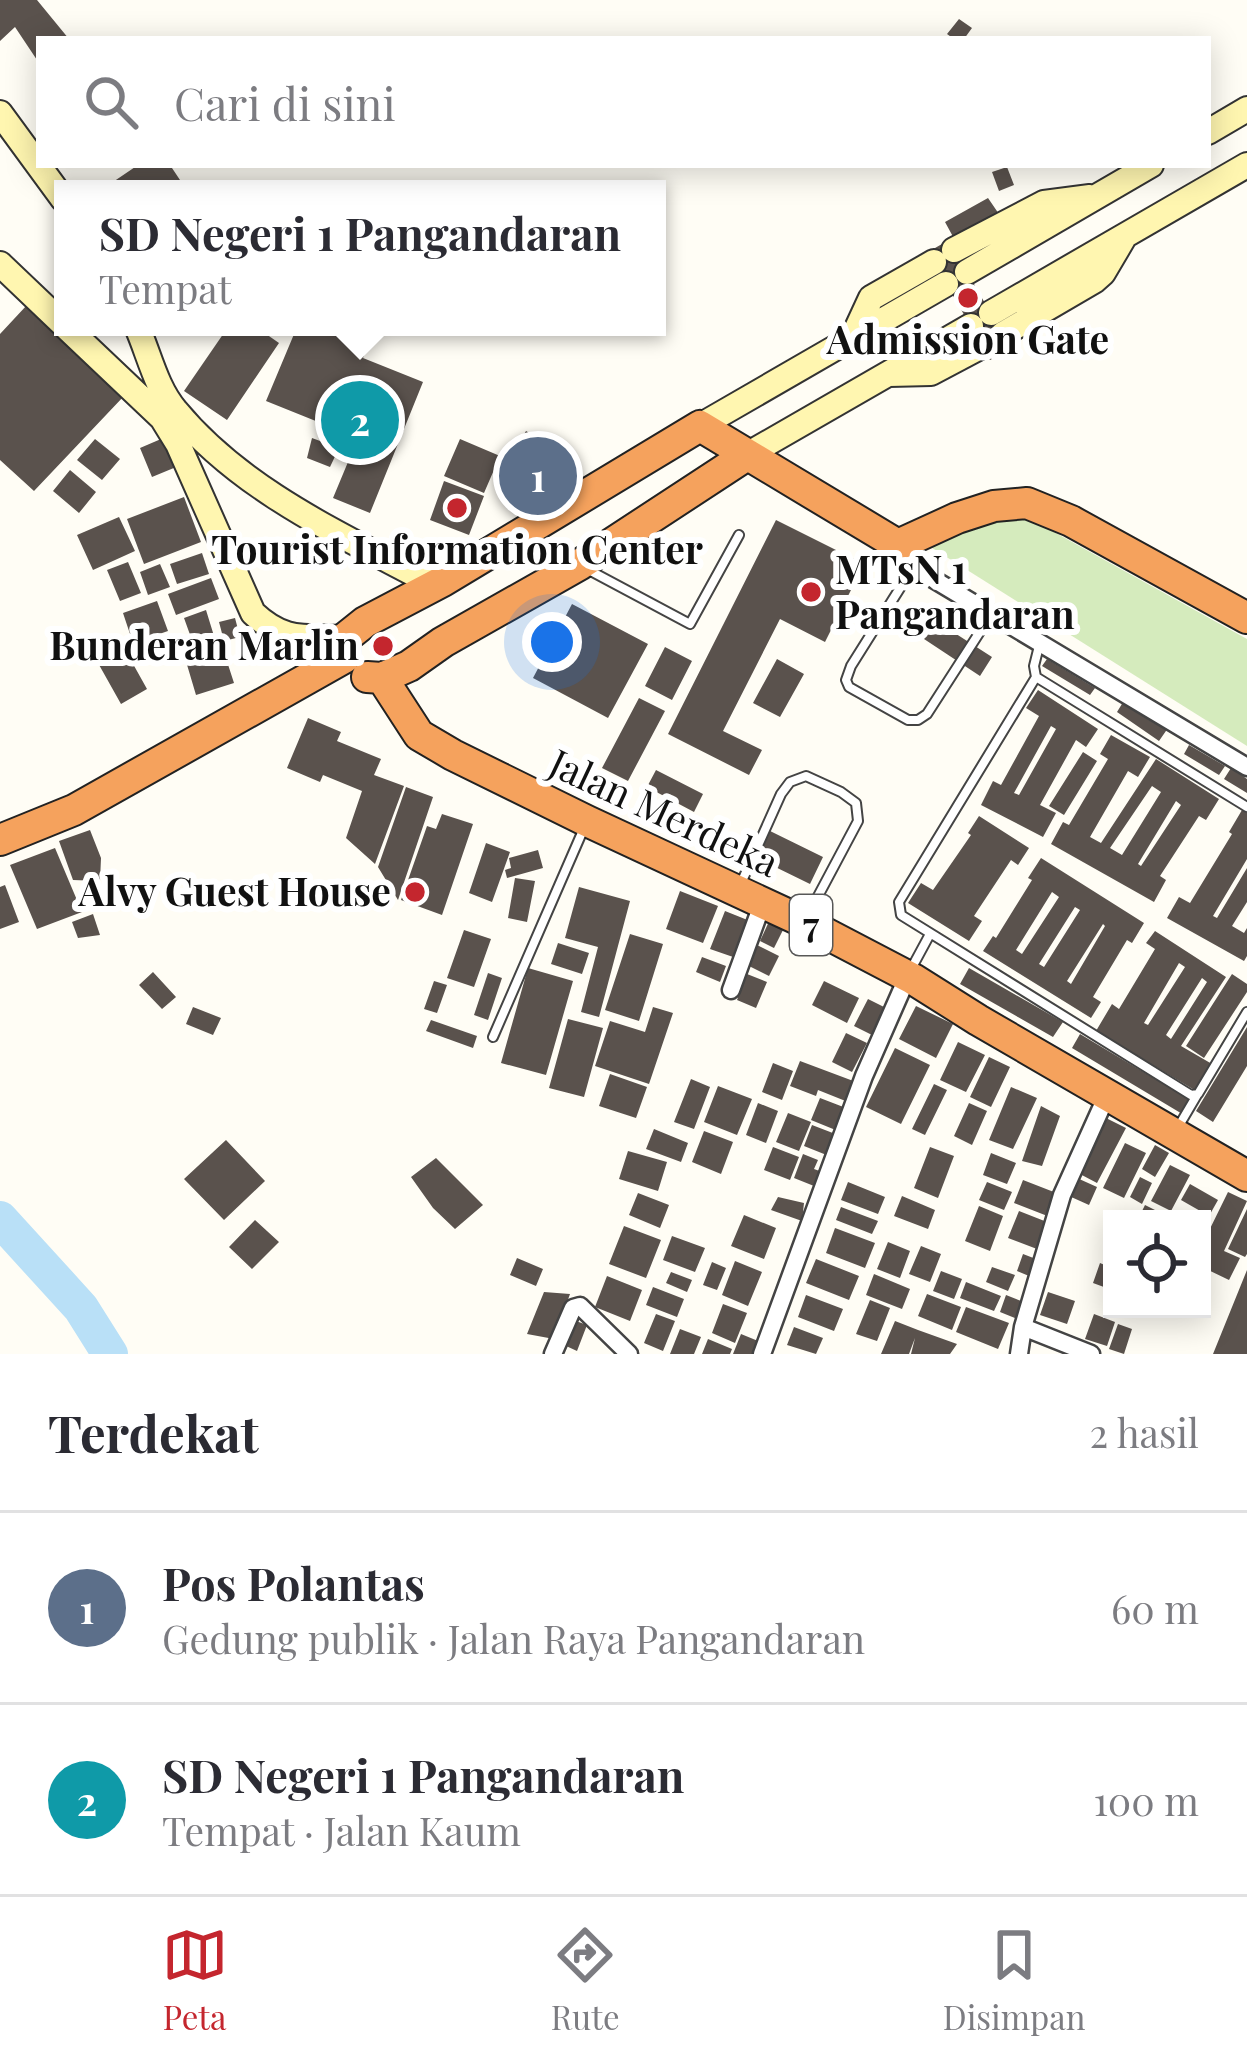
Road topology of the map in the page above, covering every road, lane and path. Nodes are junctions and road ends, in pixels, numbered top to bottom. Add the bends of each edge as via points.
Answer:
1 (1247, 109) edge
2 (4, 128) edge
3 (1211, 130) edge
4 (1247, 165) edge
5 (36, 167) edge
6 (1146, 168) edge
7 (0, 264) edge
8 (54, 316) edge
9 (76, 336) edge
10 (140, 336) edge
11 (700, 426) junction
12 (747, 455) junction
13 (739, 535) dead end
14 (906, 556) junction
15 (578, 565) junction
16 (435, 585) junction
17 (993, 612) junction
18 (1247, 618) edge
19 (1040, 640) junction
20 (345, 648) junction
21 (1036, 677) junction
22 (382, 678) junction
23 (1247, 767) edge
24 (1247, 807) edge
25 (587, 821) junction
26 (0, 840) edge
27 (750, 896) junction
28 (804, 922) junction
29 (930, 934) junction
30 (907, 978) junction
31 (731, 989) dead end
32 (1247, 1012) edge
33 (493, 1037) dead end
34 (1108, 1094) junction
35 (1198, 1094) junction
36 (1175, 1133) junction
37 (1247, 1176) edge
38 (1023, 1327) junction
39 (553, 1354) edge
40 (628, 1354) edge
41 (762, 1354) edge
42 (1018, 1354) edge
43 (1091, 1354) edge

1 - 3 street
2 - 5 street
4 - 12 street via 1124,237 1094,281 986,330 931,373 886,374
6 - 11 street via 1098,196 1049,201 950,267 871,298 852,339
7 - 8 street
9 - 20 street via 162,418 253,613 284,635
10 - 16 street via 173,408 228,462 290,508
11 - 12 highway
11 - 16 highway
12 - 14 highway
12 - 15 highway
13 - 15 lane via 690,624
14 - 17 street
14 - 17 lane via 851,666 849,687 918,720
14 - 18 highway via 957,518 1027,503
15 - 22 highway
16 - 20 highway via 365,622
17 - 19 street
19 - 21 lane
19 - 23 street
20 - 22 highway, 7 via 353,670
20 - 26 highway via 74,810
21 - 24 lane
21 - 29 lane via 899,902 902,915
22 - 25 highway, Jalan Merdeka / 7 via 418,735
25 - 27 highway, Jalan Merdeka / 7
25 - 33 lane
27 - 28 highway, Jalan Merdeka / 7
27 - 28 lane via 790,782 806,776 841,792 856,803 858,821
27 - 31 street
28 - 30 highway, Jalan Merdeka / 7
29 - 30 lane
29 - 35 lane
30 - 34 highway, Jalan Merdeka / 7
30 - 41 street
32 - 35 lane
34 - 36 highway, Jalan Merdeka / 7
34 - 38 street via 1062,1196
35 - 36 lane
36 - 37 highway, Jalan Merdeka / 7
38 - 42 street
38 - 43 street
39 - 40 street via 568,1315 580,1306

